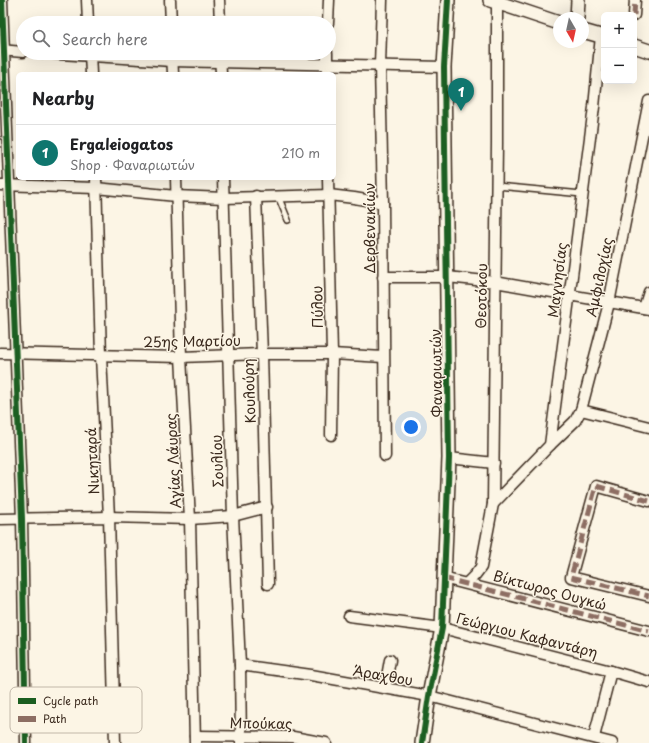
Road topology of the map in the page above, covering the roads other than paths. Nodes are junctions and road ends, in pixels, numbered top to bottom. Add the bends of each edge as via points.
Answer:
1 (2, 0) edge
2 (87, 0) edge
3 (170, 0) edge
4 (219, 0) edge
5 (329, 0) edge
6 (382, 0) edge
7 (448, 0) edge
8 (578, 0) edge
9 (635, 0) edge
10 (494, 2) edge
11 (577, 12) edge
12 (634, 12) edge
13 (88, 16) edge
14 (171, 16) edge
15 (220, 16) edge
16 (328, 16) edge
17 (553, 21) edge
18 (589, 33) edge
19 (601, 37) edge
20 (601, 46) edge
21 (637, 47) edge
22 (2, 50) edge
23 (16, 51) edge
24 (649, 51) edge
25 (90, 60) edge
26 (172, 60) edge
27 (220, 60) edge
28 (247, 60) edge
29 (380, 66) junction
30 (444, 67) junction
31 (327, 69) edge
32 (91, 72) edge
33 (173, 72) edge
34 (221, 72) edge
35 (649, 101) edge
36 (176, 180) edge
37 (224, 180) edge
38 (328, 180) edge
39 (96, 183) edge
40 (4, 185) edge
41 (497, 186) junction
42 (582, 194) junction
43 (329, 195) junction
44 (176, 196) junction
45 (256, 196) junction
46 (278, 196) junction
47 (224, 198) junction
48 (383, 203) junction
49 (288, 220) dead end
50 (383, 277) junction
51 (447, 277) junction
52 (495, 282) junction
53 (649, 292) edge
54 (569, 295) junction
55 (609, 303) junction
56 (647, 309) edge
57 (0, 354) edge
58 (15, 354) junction
59 (262, 354) junction
60 (332, 354) junction
61 (101, 356) junction
62 (228, 356) junction
63 (383, 356) junction
64 (181, 357) junction
65 (581, 410) junction
66 (649, 427) edge
67 (331, 435) dead end
68 (550, 445) junction
69 (385, 456) dead end
70 (449, 458) junction
71 (494, 463) junction
72 (649, 501) edge
73 (493, 504) junction
74 (267, 507) junction
75 (233, 516) junction
76 (109, 517) junction
77 (0, 519) edge
78 (22, 519) junction
79 (190, 519) junction
80 (443, 578) junction
81 (467, 583) junction
82 (268, 584) dead end
83 (649, 596) edge
84 (349, 616) dead end
85 (442, 628) junction
86 (649, 631) edge
87 (390, 660) dead end
88 (240, 665) junction
89 (611, 671) junction
90 (649, 682) edge
91 (25, 687) edge
92 (114, 687) edge
93 (385, 688) junction
94 (429, 696) junction
95 (26, 733) edge
96 (115, 733) edge
97 (594, 738) junction
98 (195, 739) edge
99 (241, 740) edge
100 (26, 743) edge
101 (115, 743) edge
102 (326, 743) edge
103 (422, 743) edge
104 (612, 743) edge

1 - 22 street
2 - 13 street
3 - 14 street
4 - 15 street
5 - 16 street
6 - 29 street, Δερβενακίων
7 - 30 street, Φαναριωτών
8 - 11 street
9 - 12 street
10 - 17 street
10 - 41 street, Θεοτόκου
18 - 19 street
20 - 42 street, Μαγνησίας
21 - 24 street
22 - 23 street
22 - 40 street
25 - 32 street
26 - 33 street
27 - 34 street
28 - 31 street
29 - 30 street
29 - 31 street
29 - 48 street, Δερβενακίων
30 - 51 street, Φαναριωτών
35 - 55 street, Αμφιλοχίας
36 - 44 street, Αγίας Λάυρας
37 - 47 street, Σουλίου
38 - 43 street, Πύλου
39 - 40 street
39 - 44 street
39 - 61 street, Νικηταρά
40 - 58 street
41 - 42 lane
41 - 52 street, Θεοτόκου
42 - 54 street, Μαγνησίας
43 - 46 street
43 - 48 street
43 - 60 street, Πύλου
44 - 47 street
44 - 64 street, Αγίας Λάυρας
45 - 46 street
45 - 47 street
45 - 59 street, Κουλούρη
46 - 49 lane
47 - 62 street, Σουλίου
48 - 50 street, Δερβενακίων
50 - 51 street
50 - 63 street, Δερβενακίων
51 - 52 street
51 - 70 street, Φαναριωτών
52 - 54 street
52 - 71 street, Θεοτόκου
53 - 56 street
54 - 55 street
54 - 68 street, Μαγνησίας
55 - 56 street
55 - 65 street, Αμφιλοχίας
57 - 58 street, 25ης Μαρτίου
58 - 61 street, 25ης Μαρτίου
58 - 78 street
59 - 60 street, 25ης Μαρτίου
59 - 62 street, 25ης Μαρτίου
59 - 74 street, Κουλούρη
60 - 63 street, 25ης Μαρτίου
60 - 67 street, Πύλου
61 - 64 street, 25ης Μαρτίου
61 - 76 street, Νικηταρά
62 - 64 street, 25ης Μαρτίου
62 - 75 street, Σουλίου
63 - 69 street, Δερβενακίων
64 - 79 street, Αγίας Λάυρας
65 - 66 street
65 - 68 street, Αμφιλοχίας via 575,421
68 - 73 street
70 - 71 street
70 - 80 street, Φαναριωτών
71 - 73 street, Θεοτόκου
72 - 83 street via 596,486 571,577
73 - 81 street, Θεοτόκου via 481,567
74 - 75 street
74 - 82 street, Κουλούρη
75 - 79 street
75 - 88 street, Σουλίου
76 - 78 street
76 - 79 street
76 - 92 street, Νικηταρά
77 - 78 street
78 - 91 street
79 - 98 street, Αγίας Λάυρας
80 - 81 street, Βίκτωρος Ουγκώ
80 - 85 street, Φαναριωτών
81 - 86 street, Βίκτωρος Ουγκώ
84 - 85 street, Γεώργιου Καφαντάρη
85 - 89 street, Γεώργιου Καφαντάρη
85 - 94 street, Φαναριωτών
87 - 93 street
88 - 93 street, Άραχθου
88 - 99 street, Σουλίου
89 - 90 street, Γεώργιου Καφαντάρη
89 - 97 street
93 - 94 street, Άραχθου
94 - 97 street, Άραχθου
94 - 103 street, Φαναριωτών
95 - 100 street
96 - 101 street, Νικηταρά
97 - 104 street, Άραχθου
98 - 99 street, Μπούκας
99 - 102 street, Μπούκας via 294,737

